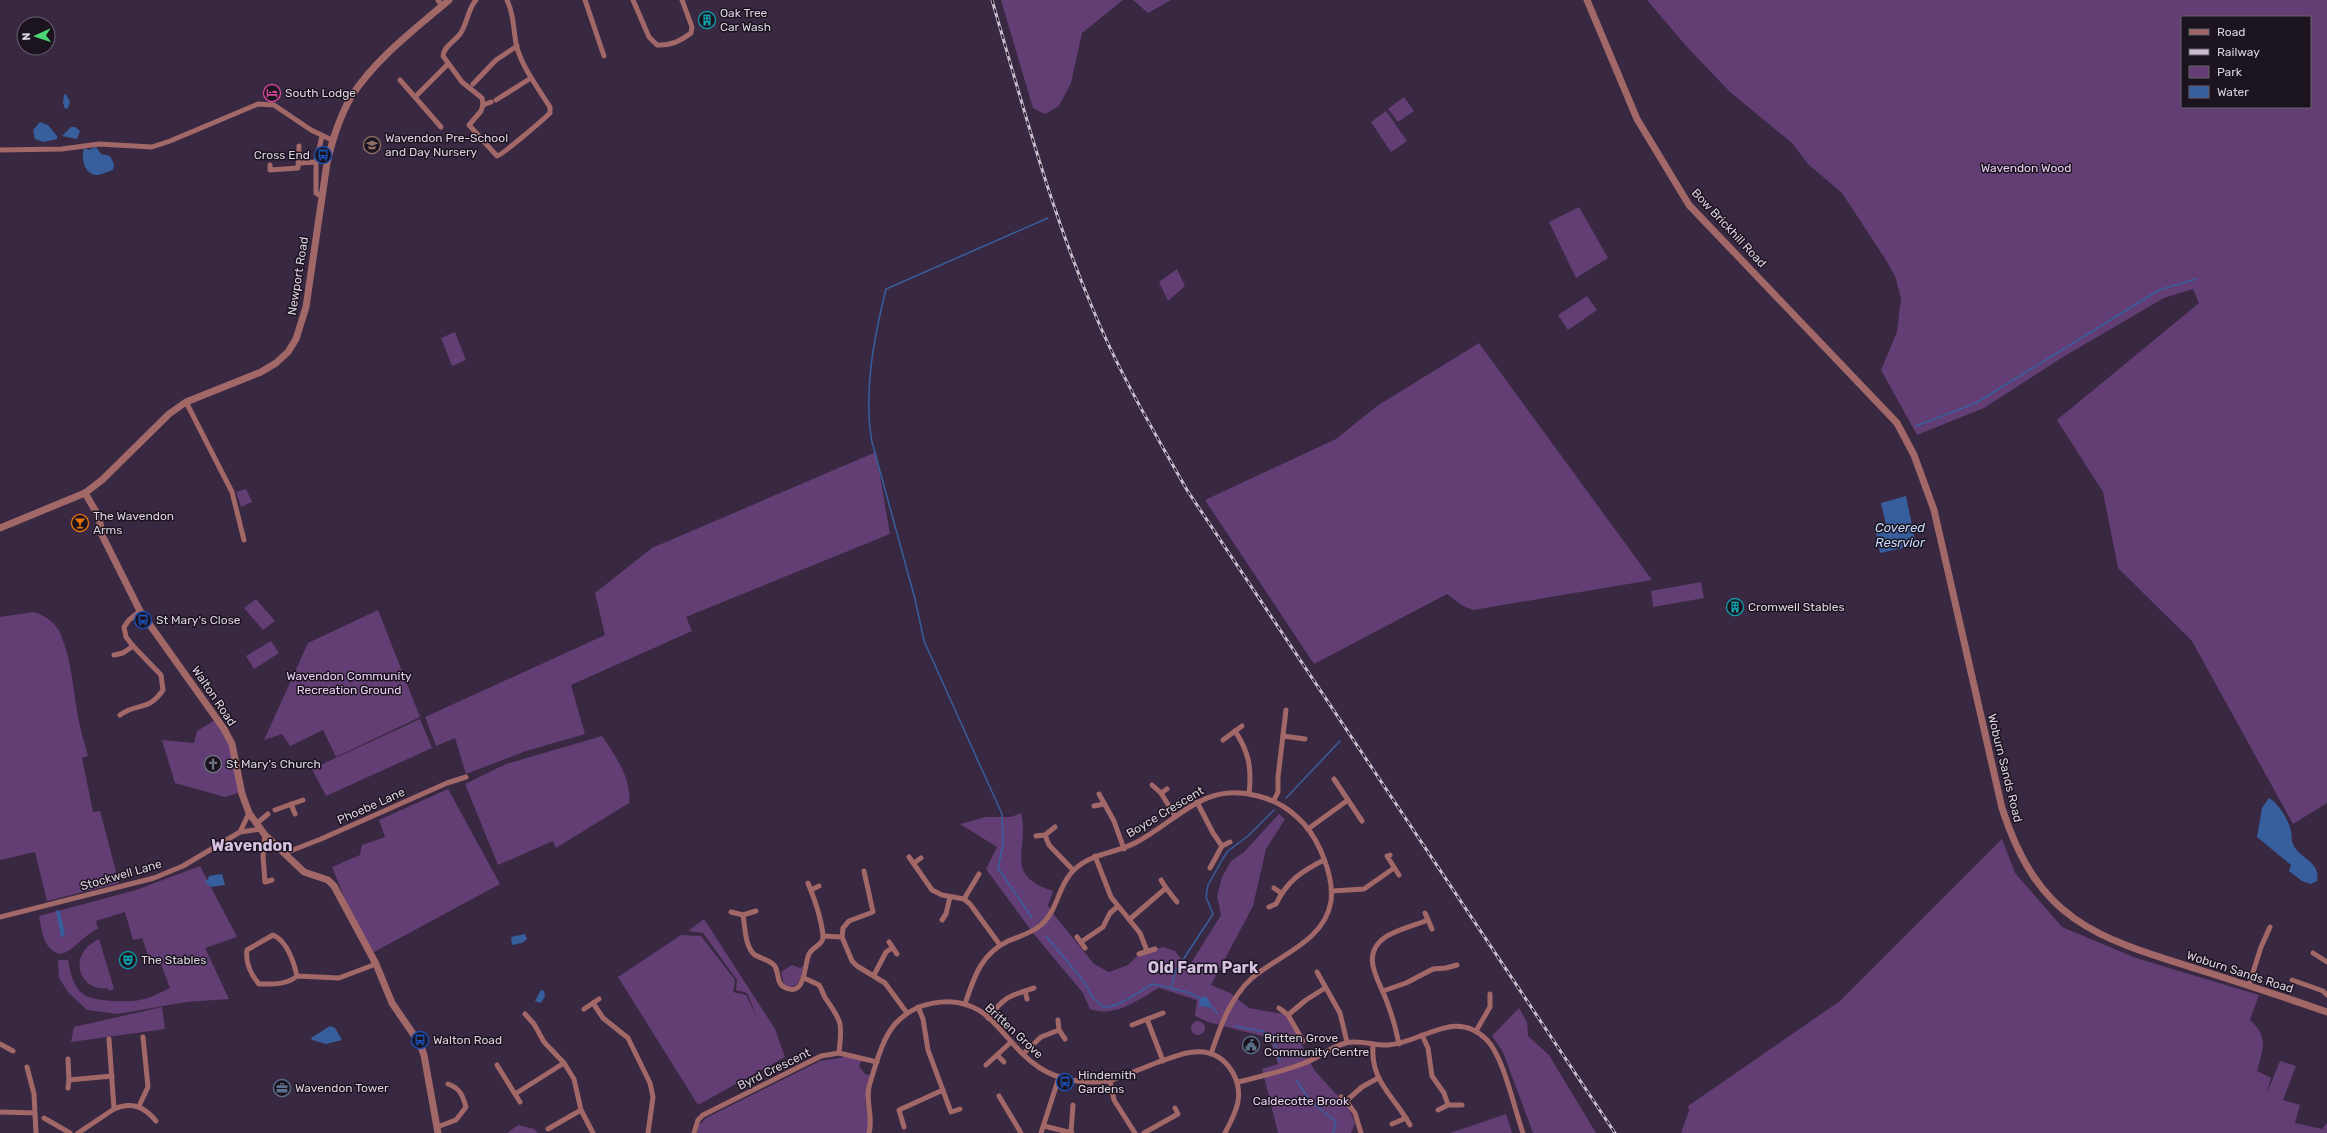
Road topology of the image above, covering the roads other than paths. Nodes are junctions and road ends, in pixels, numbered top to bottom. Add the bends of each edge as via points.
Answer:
1 (449, 0) edge
2 (476, 0) edge
3 (507, 0) edge
4 (585, 0) edge
5 (634, 0) edge
6 (682, 0) edge
7 (1587, 0) edge
8 (440, 3) edge
9 (517, 46) junction
10 (604, 56) dead end
11 (448, 64) junction
12 (531, 78) junction
13 (400, 80) dead end
14 (473, 84) dead end
15 (415, 97) junction
16 (484, 105) junction
17 (441, 127) dead end
18 (322, 136) junction
19 (332, 140) junction
20 (299, 146) dead end
21 (0, 150) edge
22 (300, 162) junction
23 (316, 162) junction
24 (270, 165) dead end
25 (321, 196) junction
26 (186, 402) junction
27 (1904, 437) joint
28 (85, 493) junction
29 (0, 528) edge
30 (244, 540) dead end
31 (140, 611) junction
32 (133, 646) junction
33 (114, 655) dead end
34 (1286, 710) dead end
35 (120, 714) dead end
36 (1242, 726) dead end
37 (1235, 731) junction
38 (1283, 736) junction
39 (1305, 739) dead end
40 (1223, 740) dead end
41 (466, 777) dead end
42 (1334, 779) dead end
43 (1152, 785) dead end
44 (1168, 789) dead end
45 (1161, 792) junction
46 (1099, 794) dead end
47 (1249, 794) junction
48 (303, 800) dead end
49 (1274, 800) junction
50 (1348, 800) junction
51 (1197, 802) junction
52 (291, 804) junction
53 (1104, 804) junction
54 (1094, 806) dead end
55 (275, 810) dead end
56 (249, 813) junction
57 (268, 814) dead end
58 (295, 814) dead end
59 (1175, 816) junction
60 (1362, 821) dead end
61 (1055, 827) dead end
62 (261, 829) junction
63 (1308, 829) junction
64 (240, 832) junction
65 (1045, 835) junction
66 (1036, 836) dead end
67 (1230, 842) dead end
68 (1222, 846) junction
69 (1124, 849) junction
70 (285, 853) junction
71 (1390, 855) dead end
72 (1095, 856) junction
73 (909, 857) dead end
74 (921, 858) dead end
75 (1324, 860) junction
76 (914, 863) junction
77 (1210, 868) dead end
78 (1394, 868) junction
79 (1073, 870) junction
80 (864, 871) dead end
81 (979, 874) dead end
82 (1399, 875) dead end
83 (272, 880) dead end
84 (1161, 880) dead end
85 (808, 883) dead end
86 (819, 886) dead end
87 (1166, 888) junction
88 (1274, 888) dead end
89 (811, 890) junction
90 (1332, 890) junction
91 (1281, 893) junction
92 (950, 896) junction
93 (964, 899) junction
94 (1177, 902) dead end
95 (1117, 907) junction
96 (1269, 907) dead end
97 (756, 911) dead end
98 (731, 912) dead end
99 (873, 912) junction
100 (881, 912) dead end
101 (1426, 913) dead end
102 (743, 915) junction
103 (0, 917) edge
104 (1130, 918) junction
105 (942, 920) dead end
106 (1428, 920) junction
107 (2270, 927) dead end
108 (1432, 929) dead end
109 (823, 936) junction
110 (1076, 937) dead end
111 (842, 938) junction
112 (889, 942) dead end
113 (1081, 942) junction
114 (1000, 945) junction
115 (892, 948) junction
116 (1085, 948) dead end
117 (1155, 949) dead end
118 (1147, 951) junction
119 (2313, 952) dead end
120 (897, 954) dead end
121 (1138, 954) dead end
122 (2327, 962) edge
123 (376, 964) junction
124 (1457, 965) dead end
125 (1317, 972) dead end
126 (874, 975) junction
127 (297, 976) junction
128 (804, 978) junction
129 (2292, 980) dead end
130 (2249, 985) junction
131 (1034, 988) dead end
132 (1325, 988) junction
133 (1025, 991) junction
134 (1383, 991) junction
135 (1490, 994) dead end
136 (2327, 995) edge
137 (599, 999) dead end
138 (1027, 999) dead end
139 (593, 1003) junction
140 (964, 1004) junction
141 (918, 1007) junction
142 (1279, 1008) dead end
143 (584, 1010) dead end
144 (2327, 1012) edge
145 (907, 1013) junction
146 (1163, 1013) dead end
147 (525, 1014) dead end
148 (1288, 1015) junction
149 (988, 1018) junction
150 (1148, 1019) junction
151 (1058, 1020) dead end
152 (1132, 1025) dead end
153 (1059, 1030) junction
154 (1476, 1032) junction
155 (1422, 1035) junction
156 (143, 1037) dead end
157 (109, 1039) dead end
158 (1065, 1039) dead end
159 (1303, 1041) dead end
160 (1011, 1042) junction
161 (1347, 1042) junction
162 (0, 1044) edge
163 (1373, 1044) junction
164 (1399, 1044) junction
165 (13, 1051) dead end
166 (840, 1053) junction
167 (1023, 1054) junction
168 (1211, 1054) junction
169 (997, 1055) junction
170 (68, 1059) dead end
171 (1163, 1061) junction
172 (877, 1062) junction
173 (1004, 1062) dead end
174 (564, 1063) junction
175 (497, 1065) dead end
176 (986, 1065) dead end
177 (27, 1067) dead end
178 (112, 1076) junction
179 (1059, 1077) junction
180 (1378, 1078) junction
181 (69, 1080) junction
182 (1110, 1081) junction
183 (1238, 1082) junction
184 (448, 1084) dead end
185 (68, 1088) dead end
186 (943, 1090) junction
187 (515, 1094) junction
188 (999, 1096) dead end
189 (1341, 1097) dead end
190 (1346, 1101) junction
191 (520, 1102) dead end
192 (1073, 1104) dead end
193 (1448, 1105) junction
194 (1462, 1105) dead end
195 (139, 1106) junction
196 (1175, 1108) dead end
197 (114, 1109) junction
198 (960, 1109) dead end
199 (581, 1110) junction
200 (1438, 1110) dead end
201 (0, 1112) edge
202 (34, 1112) junction
203 (44, 1118) dead end
204 (1406, 1118) junction
205 (156, 1121) dead end
206 (1392, 1124) dead end
207 (1410, 1125) dead end
208 (1044, 1126) junction
209 (904, 1127) dead end
210 (548, 1128) dead end
211 (438, 1130) edge
212 (36, 1133) edge
213 (70, 1133) edge
214 (78, 1133) edge
215 (593, 1133) edge
216 (648, 1133) edge
217 (694, 1133) edge
218 (869, 1133) edge
219 (1021, 1133) edge
220 (1040, 1133) edge
221 (1071, 1133) edge
222 (1135, 1133) edge
223 (1144, 1133) edge
224 (1225, 1133) edge
225 (1360, 1133) edge
226 (1523, 1133) edge

1 - 8 street, Newport Road
2 - 11 street via 470,8 461,32 443,52
3 - 9 street via 515,24
4 - 10 street
5 - 6 street via 649,37 657,44 667,45 691,33 692,27
7 - 27 street, Bow Brickhill Road via 1637,119 1689,205 1865,387 1897,423
8 - 19 street, Newport Road via 361,84 345,110
9 - 12 street
9 - 14 street via 496,60
11 - 15 street
11 - 16 street via 462,82 482,98
12 - 16 street
12 - 16 street via 550,107 550,113 516,140 502,156 497,156 469,125
13 - 15 street
15 - 17 street
18 - 19 street
18 - 21 street via 269,103 258,104 170,142 152,147 99,144 62,149
18 - 23 street
19 - 25 street, Newport Road
20 - 22 street
22 - 23 street
22 - 24 street via 298,168 270,170
23 - 25 street via 316,193
25 - 26 street, Newport Road via 306,307 302,324 291,348 262,372
26 - 28 street, Newport Road via 156,425 119,464
26 - 30 street via 232,492
27 - 130 street, Woburn Sands Road via 1914,455 1934,510 2002,808 2021,858 2037,883 2054,902 2096,933 2133,949
28 - 29 street, Newport Road
28 - 31 street, Walton Road via 99,517 102,535
31 - 32 street via 124,627 126,637
31 - 56 street, Walton Road via 224,729 232,744 242,794
32 - 33 street via 123,653
32 - 35 street via 161,676 163,690 155,702
34 - 38 street
36 - 37 street
37 - 40 street
37 - 47 street via 1249,756
38 - 39 street
38 - 49 street via 1278,792
41 - 70 street, Phoebe Lane
42 - 50 street
43 - 45 street
44 - 45 street
45 - 59 street
46 - 53 street
47 - 49 street, Boyce Crescent
47 - 51 street, Boyce Crescent via 1219,793
48 - 52 street
49 - 63 street, Boyce Crescent via 1296,815
50 - 60 street
50 - 63 street
51 - 59 street, Boyce Crescent
51 - 68 street
52 - 55 street
52 - 58 street
53 - 54 street
53 - 69 street via 1114,821
56 - 62 street, Walton Road
56 - 64 street
57 - 62 street
59 - 69 street, Boyce Crescent
61 - 65 street
62 - 64 street, Stockwell Lane
62 - 70 street, Walton Road
62 - 83 street via 265,882
63 - 75 street, Boyce Crescent
64 - 103 street, Stockwell Lane via 183,866 154,878
65 - 66 street
65 - 79 street via 1049,845
67 - 68 street
68 - 77 street
69 - 72 street, Boyce Crescent
70 - 123 street, Walton Road via 304,872 328,880 334,886
71 - 78 street via 1387,856
72 - 79 street, Boyce Crescent
72 - 95 street
73 - 76 street
74 - 76 street
75 - 90 street, Boyce Crescent
75 - 91 street via 1296,876
76 - 92 street via 932,890
78 - 82 street
78 - 90 street via 1364,889
79 - 114 street, Boyce Crescent via 1043,924
80 - 99 street
81 - 93 street
84 - 87 street
85 - 89 street
86 - 89 street
87 - 94 street
87 - 104 street
88 - 91 street
89 - 109 street via 820,914
90 - 168 street, Boyce Crescent via 1328,914 1312,936 1252,978 1239,994 1228,1010
91 - 96 street via 1276,904
92 - 93 street
92 - 105 street
93 - 114 street
95 - 104 street
95 - 113 street via 1110,913 1103,927
97 - 102 street
98 - 102 street
99 - 100 street
99 - 111 street via 848,922 843,928
101 - 106 street
102 - 128 street via 753,954 770,961 776,967 780,984 794,989
104 - 118 street via 1140,933
106 - 108 street
106 - 134 street via 1387,936 1377,946 1373,958 1373,971
107 - 130 street
109 - 111 street
109 - 128 street via 821,944 810,952
110 - 113 street
111 - 126 street via 852,961
112 - 115 street
113 - 116 street
114 - 140 street, Boyce Crescent via 984,960 974,975
115 - 120 street
115 - 126 street via 886,952
117 - 118 street
118 - 121 street
119 - 122 street
123 - 127 street via 339,978
123 - 211 street, Walton Road via 392,1003 420,1044
124 - 134 street via 1433,966 1406,983
125 - 132 street
126 - 145 street via 885,983
127 - 127 street via 292,981 259,984 253,977 246,956 247,950 273,935 278,938 293,961
128 - 166 street via 819,985 837,1013 841,1022
129 - 136 street via 2323,991
130 - 144 street, Woburn Sands Road
131 - 133 street
132 - 148 street
132 - 161 street via 1340,1013
133 - 138 street
133 - 149 street via 1005,998
134 - 164 street
135 - 154 street via 1490,1007
137 - 139 street
139 - 143 street
139 - 216 street via 603,1018 628,1038 650,1083 653,1097
140 - 141 street, Britten Grove via 942,1001
140 - 149 street, Britten Grove
141 - 145 street, Britten Grove
141 - 186 street via 923,1019 928,1050
142 - 148 street
145 - 172 street, Britten Grove via 894,1025
146 - 150 street
147 - 174 street via 544,1042
148 - 159 street
149 - 160 street, Britten Grove
150 - 152 street
150 - 171 street
151 - 153 street
153 - 158 street
153 - 167 street via 1041,1037
154 - 155 street via 1459,1026 1440,1028
154 - 226 street via 1495,1052
155 - 164 street
155 - 193 street via 1428,1048 1432,1076 1444,1093
156 - 195 street via 148,1087
157 - 178 street
160 - 167 street, Britten Grove
160 - 169 street
161 - 163 street
161 - 183 street via 1303,1064
162 - 165 street
163 - 164 street
163 - 180 street via 1373,1068
166 - 172 street, Byrd Crescent
166 - 217 street, Byrd Crescent via 821,1056 703,1115 698,1120
167 - 179 street, Britten Grove via 1040,1068
168 - 171 street, Britten Grove via 1192,1052
168 - 183 street, Britten Grove via 1228,1065
169 - 173 street
169 - 176 street
170 - 181 street
171 - 182 street, Britten Grove
172 - 218 street, Britten Grove via 867,1096 872,1124
174 - 187 street
174 - 199 street via 574,1079
175 - 187 street
177 - 202 street via 34,1094
178 - 181 street
178 - 197 street
179 - 182 street, Britten Grove via 1082,1082
179 - 208 street
180 - 190 street via 1353,1093
180 - 204 street
181 - 185 street
182 - 222 street via 1114,1100
183 - 224 street, Britten Grove via 1240,1100
184 - 211 street via 455,1086 463,1096 466,1107 456,1120
186 - 198 street via 951,1112
186 - 209 street via 899,1110
187 - 191 street
188 - 219 street
189 - 190 street
190 - 225 street via 1355,1113
192 - 221 street
193 - 194 street
193 - 200 street
195 - 197 street via 120,1106
195 - 205 street via 149,1111
196 - 223 street via 1178,1114
197 - 214 street
199 - 210 street
199 - 215 street
201 - 202 street
202 - 212 street
203 - 213 street
204 - 206 street
204 - 207 street
208 - 220 street
208 - 221 street

